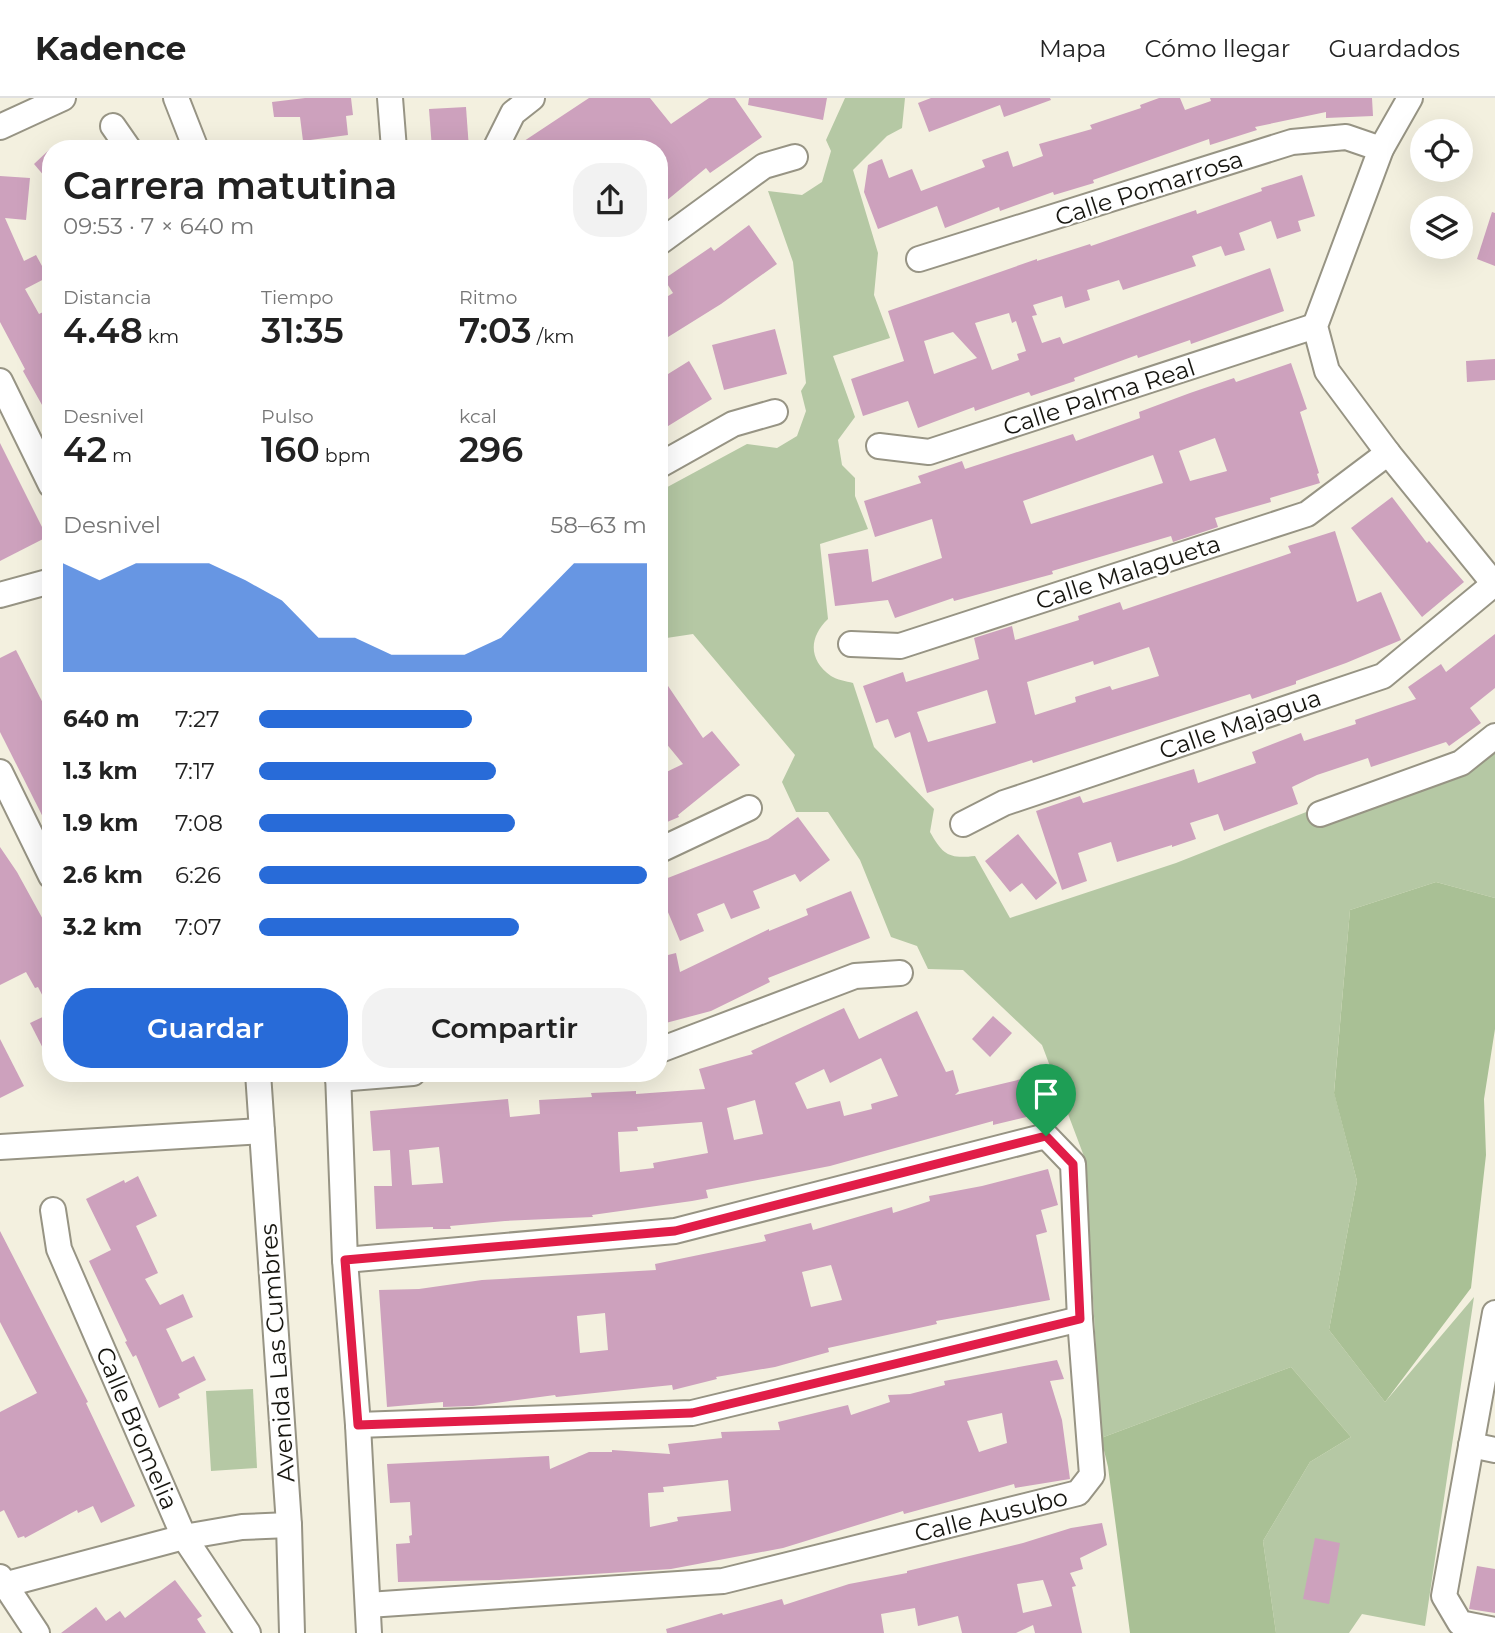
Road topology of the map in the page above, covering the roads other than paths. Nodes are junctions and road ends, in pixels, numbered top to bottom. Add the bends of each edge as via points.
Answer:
1 (176, 98) edge
2 (390, 98) edge
3 (532, 98) edge
4 (1410, 98) edge
5 (49, 102) edge
6 (113, 126) dead end
7 (0, 127) edge
8 (123, 140) edge
9 (192, 140) edge
10 (393, 140) edge
11 (500, 140) edge
12 (1381, 149) junction
13 (795, 157) dead end
14 (668, 236) edge
15 (919, 259) dead end
16 (1315, 326) junction
17 (0, 381) edge
18 (775, 412) dead end
19 (879, 446) dead end
20 (1388, 453) junction
21 (668, 461) edge
22 (42, 467) edge
23 (42, 583) edge
24 (1495, 585) edge
25 (0, 595) edge
26 (851, 645) dead end
27 (1495, 736) edge
28 (0, 772) edge
29 (749, 807) dead end
30 (1320, 814) dead end
31 (963, 824) dead end
32 (668, 846) edge
33 (42, 858) edge
34 (900, 973) dead end
35 (668, 1047) edge
36 (259, 1082) edge
37 (338, 1082) edge
38 (262, 1131) junction
39 (0, 1147) edge
40 (53, 1210) dead end
41 (345, 1260) junction
42 (1495, 1312) edge
43 (1080, 1319) junction
44 (358, 1425) junction
45 (1471, 1446) junction
46 (1495, 1450) edge
47 (289, 1525) junction
48 (184, 1537) junction
49 (1, 1582) edge
50 (368, 1605) junction
51 (1495, 1630) edge
52 (37, 1633) edge
53 (248, 1633) edge
54 (292, 1633) edge
55 (369, 1633) edge

1 - 9 street
2 - 10 street
3 - 11 street via 513,113
4 - 12 street
5 - 7 street
6 - 8 street
12 - 15 street, Calle Pomarrosa via 1346,136 1292,142
12 - 16 street
13 - 14 street via 764,166
16 - 19 street, Calle Palma Real via 929,452
16 - 20 street via 1327,371
17 - 22 street
18 - 21 street via 733,424
20 - 24 street
20 - 26 street, Calle Malagueta via 1307,514 901,646
23 - 25 street
24 - 31 street, Calle Majagua via 1383,676 1004,803
27 - 30 street via 1461,764
28 - 33 street
29 - 32 street
34 - 35 street via 855,976
36 - 38 street, Avenida Las Cumbres
37 - 41 street
38 - 39 street
38 - 47 street, Avenida Las Cumbres
40 - 48 street, Calle Bromelia via 59,1249
41 - 43 street, Calle Ausubo via 675,1231 1046,1136 1073,1164
41 - 44 street
42 - 45 street
43 - 44 street via 692,1413
43 - 50 street, Calle Ausubo via 1093,1475 1078,1493 723,1581
44 - 50 street
45 - 46 street
45 - 51 street via 1444,1596 1460,1623
47 - 48 street
47 - 54 street, Avenida Las Cumbres
48 - 49 street
48 - 53 street, Calle Bromelia
49 - 52 street
50 - 55 street

